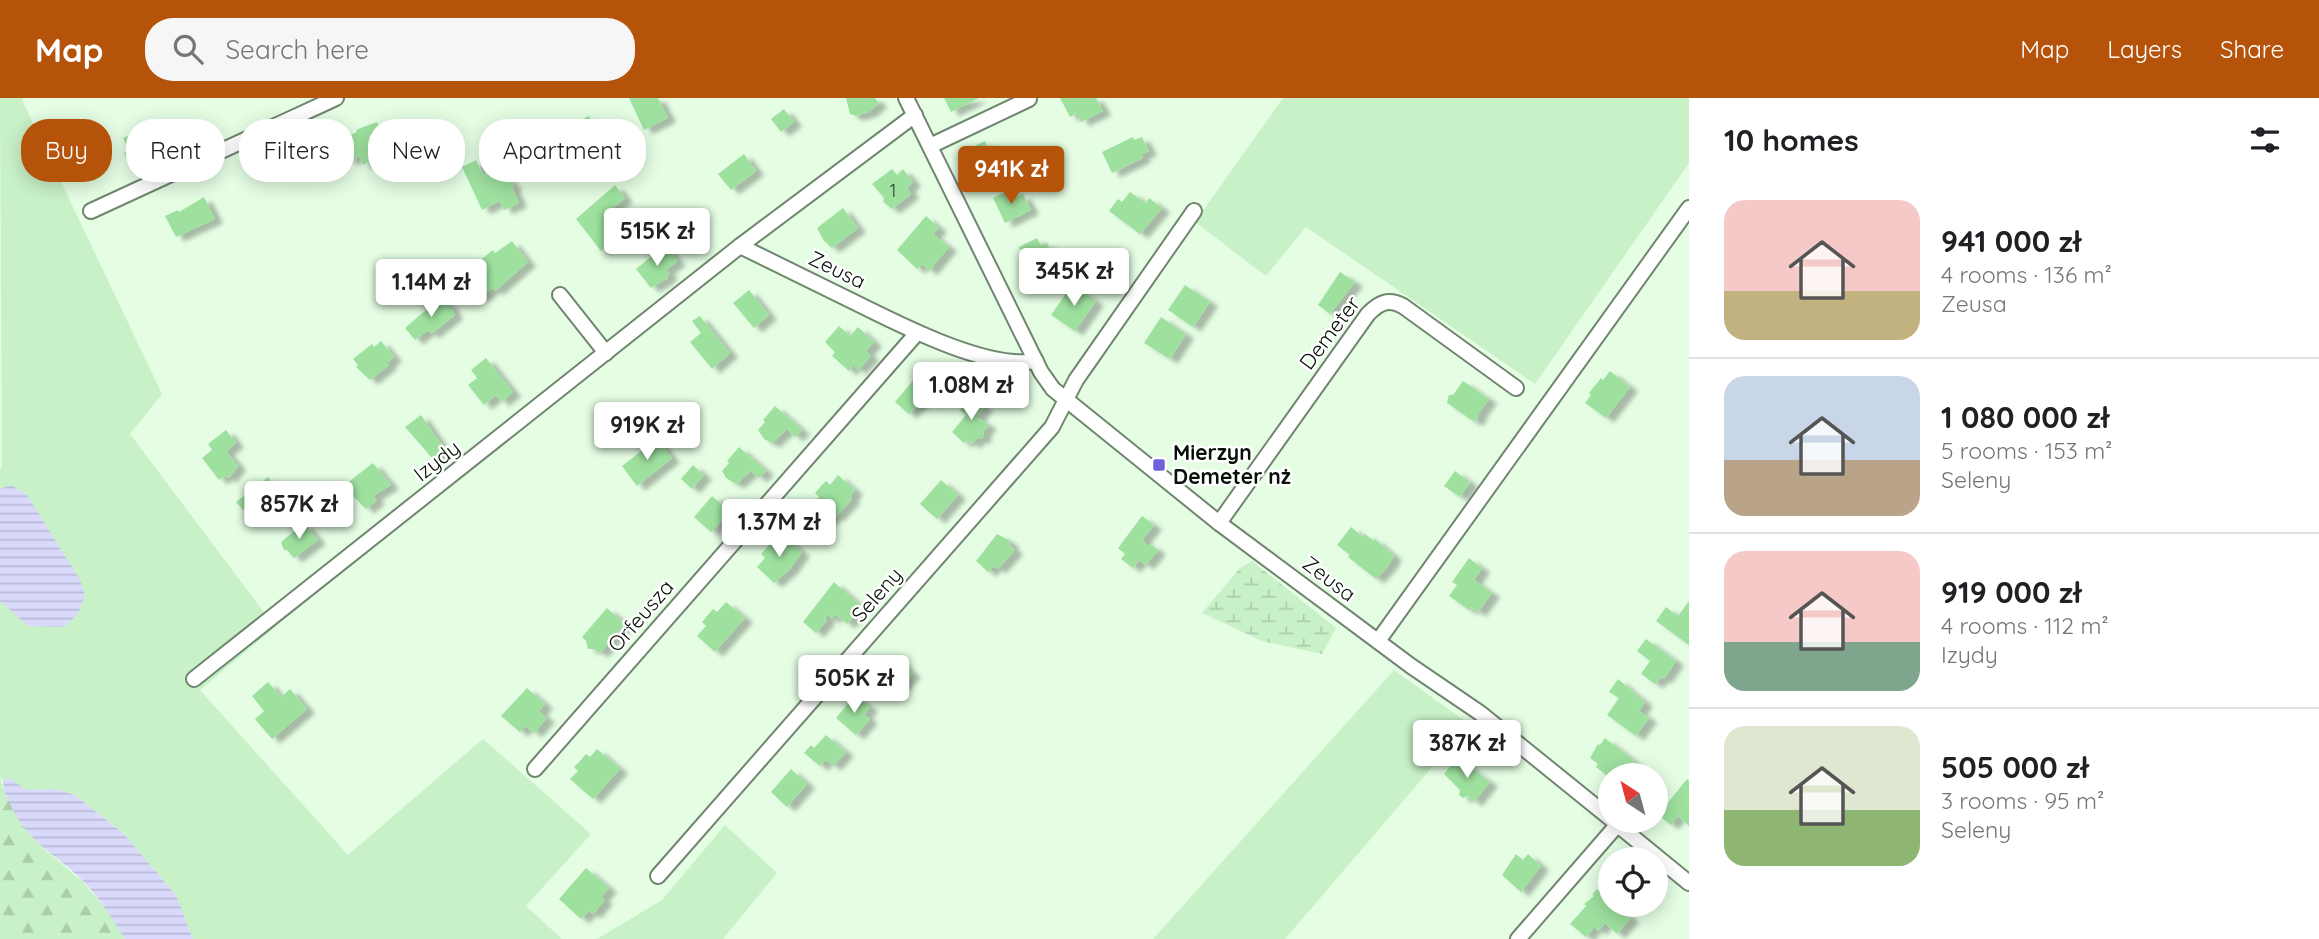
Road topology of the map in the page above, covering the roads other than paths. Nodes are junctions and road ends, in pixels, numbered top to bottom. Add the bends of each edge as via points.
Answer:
1 (336, 98) edge
2 (905, 98) edge
3 (1029, 99) edge
4 (915, 116) junction
5 (930, 146) junction
6 (1689, 208) edge
7 (91, 211) dead end
8 (1194, 211) dead end
9 (740, 246) junction
10 (560, 295) dead end
11 (917, 333) junction
12 (606, 353) junction
13 (1036, 361) junction
14 (1516, 388) dead end
15 (1065, 401) junction
16 (1219, 523) junction
17 (1378, 641) junction
18 (194, 679) dead end
19 (535, 769) dead end
20 (1598, 808) edge
21 (1604, 833) edge
22 (1629, 833) edge
23 (658, 876) dead end
24 (1689, 883) edge
25 (1518, 939) edge

1 - 7 street
2 - 4 street, Zeusa
3 - 5 street
4 - 5 street, Zeusa
4 - 9 street, Izydy
5 - 13 street, Zeusa
6 - 17 street
8 - 15 street, Seleny
9 - 11 street, Zeusa
9 - 12 street, Izydy
10 - 12 street
11 - 13 street, Zeusa via 1009,362
11 - 19 street, Orfeusza
12 - 18 street, Izydy
13 - 15 street, Zeusa via 1047,383
14 - 16 street, Demeter via 1403,306 1381,303 1368,314
15 - 16 street, Zeusa
15 - 23 street, Seleny via 1052,427
16 - 17 street, Zeusa
17 - 20 street, Zeusa via 1480,713
21 - 25 street
22 - 24 street, Zeusa

